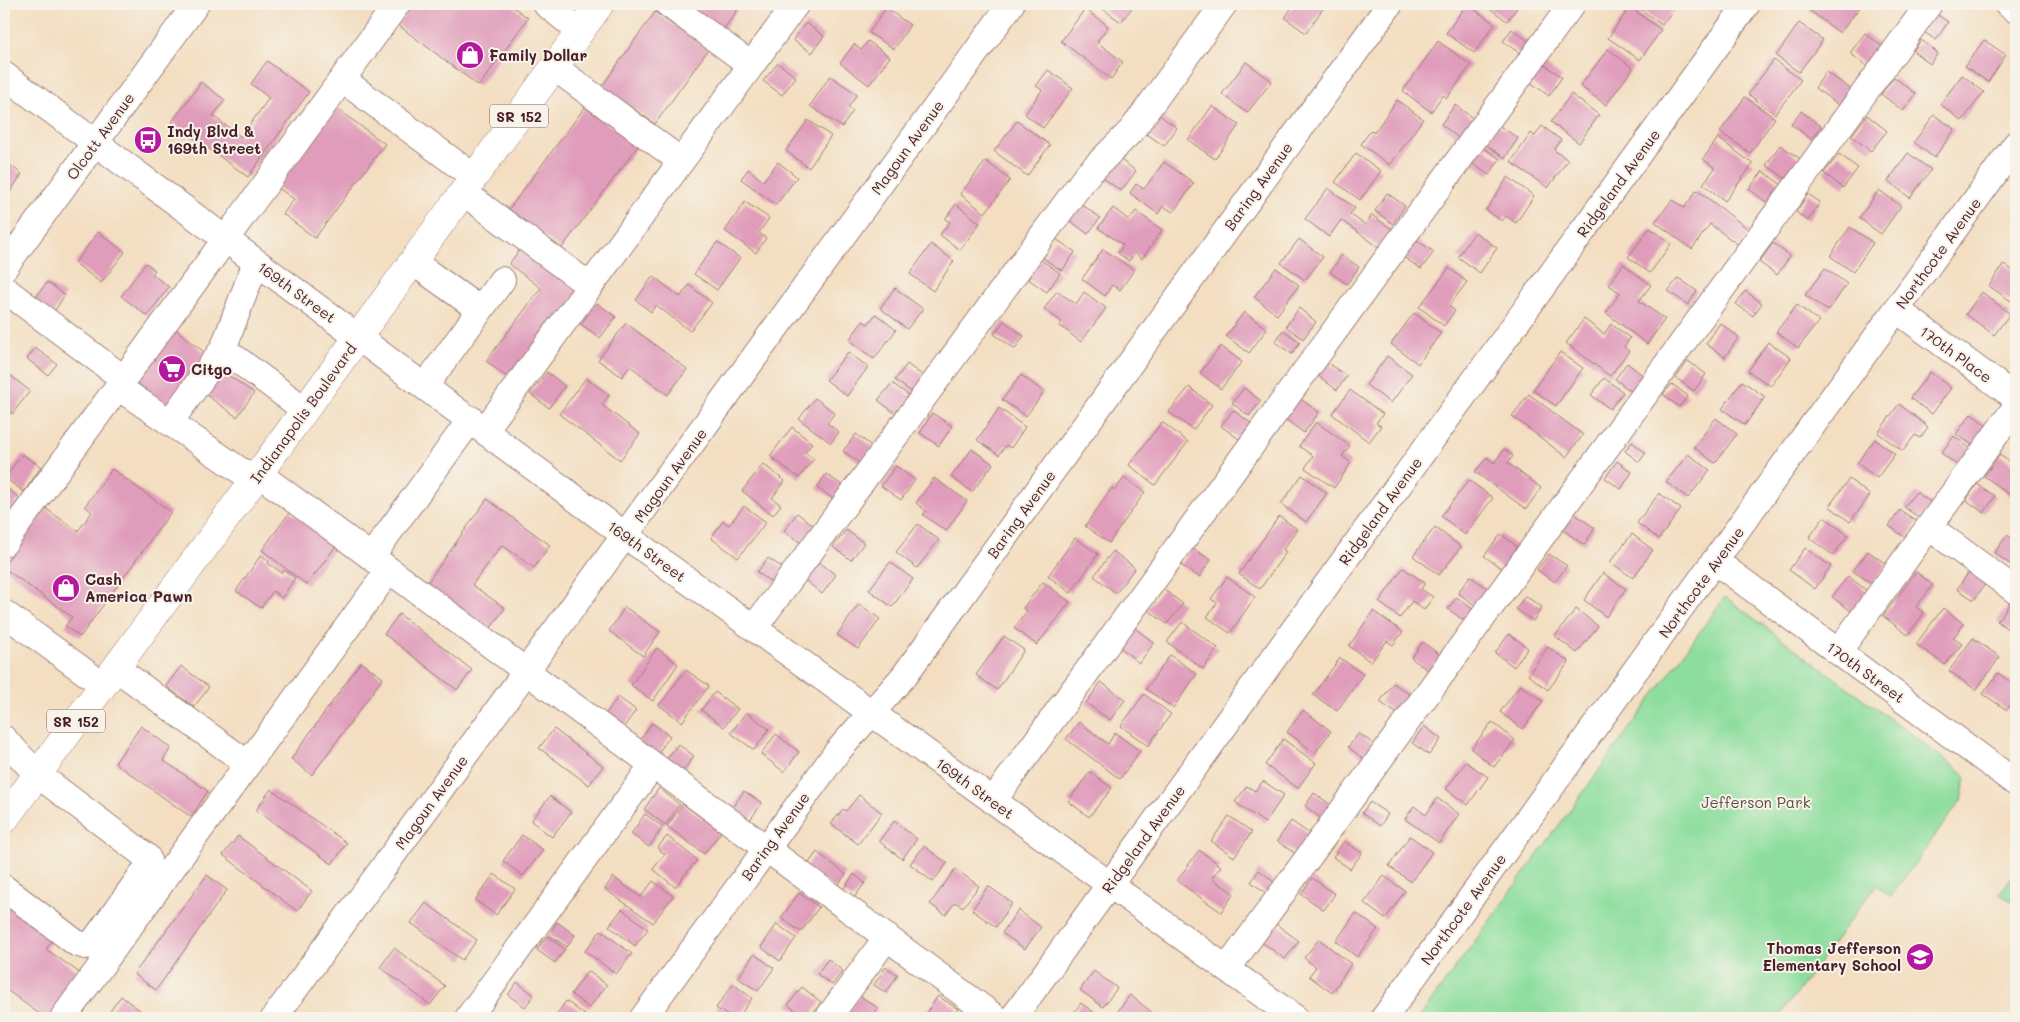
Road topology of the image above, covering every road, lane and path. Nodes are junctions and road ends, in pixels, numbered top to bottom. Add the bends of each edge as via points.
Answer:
1 (196, 4) edge
2 (397, 4) edge
3 (546, 4) edge
4 (600, 4) edge
5 (668, 4) edge
6 (796, 4) edge
7 (1011, 4) edge
8 (1224, 4) edge
9 (1390, 4) edge
10 (1572, 4) edge
11 (1929, 4) edge
12 (2008, 4) edge
13 (1741, 6) edge
14 (2016, 10) edge
15 (580, 30) junction
16 (751, 64) junction
17 (554, 67) junction
18 (4, 75) edge
19 (343, 80) junction
20 (96, 143) junction
21 (2016, 144) edge
22 (682, 161) junction
23 (469, 185) junction
24 (227, 240) junction
25 (256, 262) junction
26 (413, 262) junction
27 (4, 268) edge
28 (502, 280) dead end
29 (590, 286) junction
30 (4, 289) edge
31 (480, 310) junction
32 (1896, 310) junction
33 (358, 337) junction
34 (222, 349) junction
35 (121, 383) junction
36 (425, 386) junction
37 (2016, 398) edge
38 (2016, 407) edge
39 (305, 410) junction
40 (170, 422) junction
41 (478, 425) junction
42 (256, 477) junction
43 (1929, 527) junction
44 (626, 536) junction
45 (4, 543) edge
46 (1716, 561) junction
47 (380, 564) junction
48 (2016, 591) edge
49 (4, 613) edge
50 (754, 628) junction
51 (1838, 652) junction
52 (527, 672) junction
53 (109, 676) junction
54 (871, 713) junction
55 (4, 739) edge
56 (248, 764) junction
57 (653, 765) junction
58 (37, 774) junction
59 (2016, 783) edge
60 (993, 801) junction
61 (4, 820) edge
62 (767, 848) junction
63 (1110, 885) junction
64 (4, 888) edge
65 (887, 937) junction
66 (1228, 970) junction
67 (63, 1018) edge
68 (274, 1018) edge
69 (468, 1018) edge
70 (643, 1018) edge
71 (828, 1018) edge
72 (996, 1018) edge
73 (1013, 1018) edge
74 (1296, 1018) edge
75 (1384, 1018) edge

1 - 20 street, Olcott Avenue
2 - 19 street
3 - 15 street
4 - 15 main road, Indianapolis Boulevard / SR 152
5 - 16 street
6 - 16 street
7 - 44 street, Magoun Avenue
8 - 50 street via 1132,130 1087,175
9 - 54 street, Baring Avenue via 909,668
10 - 60 street
11 - 66 street
12 - 14 street
13 - 63 street, Ridgeland Avenue
15 - 17 main road, Indianapolis Boulevard / SR 152
16 - 22 street
17 - 22 street
17 - 23 main road, Indianapolis Boulevard / SR 152
18 - 20 street, 169th Street
19 - 23 street
19 - 24 street
20 - 24 street, 169th Street
20 - 27 street, Olcott Avenue
21 - 32 street, Northcote Avenue
22 - 29 street
23 - 26 main road, Indianapolis Boulevard / SR 152
23 - 29 street
24 - 25 street, 169th Street
24 - 35 street
25 - 33 street, 169th Street
25 - 34 street
26 - 31 street
26 - 33 main road, Indianapolis Boulevard / SR 152
28 - 31 street
29 - 41 street
30 - 35 street
31 - 36 street
32 - 37 street, 170th Place
32 - 46 street, Northcote Avenue
33 - 36 street, 169th Street
33 - 39 main road, Indianapolis Boulevard / SR 152
34 - 39 street
34 - 40 street
35 - 40 street
35 - 45 street
36 - 41 street, 169th Street
38 - 43 street
39 - 42 main road, Indianapolis Boulevard / SR 152
40 - 42 street
41 - 44 street, 169th Street
41 - 47 street
42 - 47 street
42 - 53 main road, Indianapolis Boulevard / SR 152
43 - 48 street
43 - 51 street
44 - 50 street, 169th Street
44 - 52 street, Magoun Avenue
46 - 51 street, 170th Street
46 - 75 street, Northcote Avenue
47 - 52 street
47 - 56 street
49 - 53 street
50 - 54 street, 169th Street
51 - 59 street, 170th Street
52 - 57 street
52 - 68 street, Magoun Avenue
53 - 56 street
53 - 58 main road, Indianapolis Boulevard / SR 152
54 - 60 street, 169th Street
54 - 62 street, Baring Avenue via 836,752
55 - 58 street
56 - 67 street
57 - 62 street
57 - 69 street
58 - 61 main road, Indianapolis Boulevard / SR 152
58 - 64 street via 147,857 149,865 92,944 86,946 76,943
60 - 63 street, 169th Street
62 - 65 street
62 - 70 street, Baring Avenue
63 - 66 street, 169th Street
63 - 73 street, Ridgeland Avenue
65 - 71 street
65 - 72 street
66 - 74 street, 169th Street

